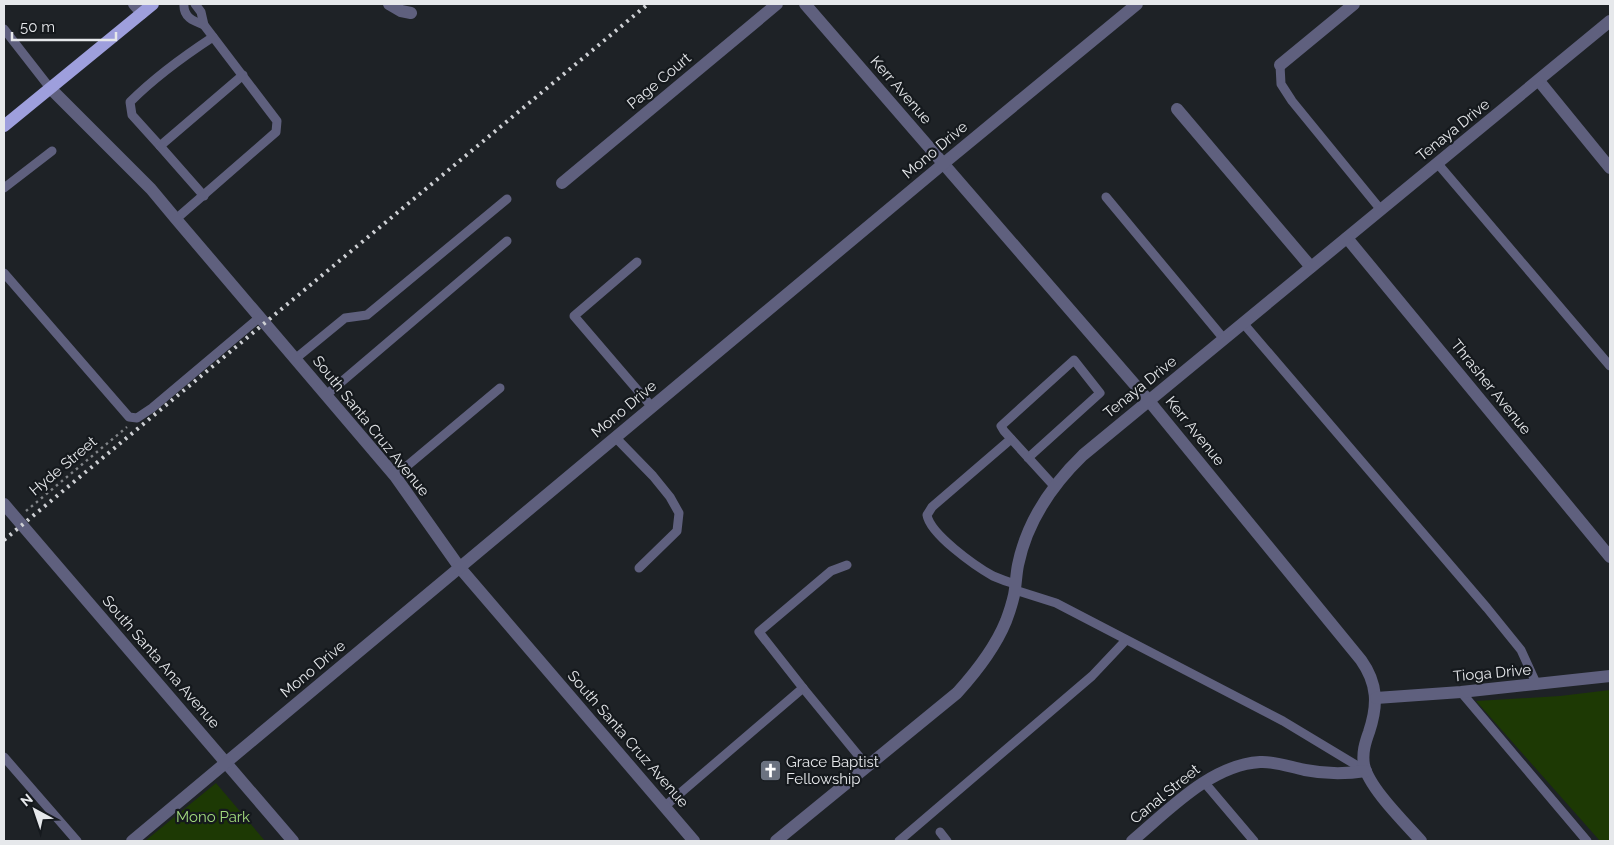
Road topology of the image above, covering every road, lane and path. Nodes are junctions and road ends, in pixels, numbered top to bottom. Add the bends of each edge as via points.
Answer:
1 (153, 4) edge
2 (184, 4) edge
3 (195, 4) edge
4 (389, 4) edge
5 (777, 4) edge
6 (805, 4) edge
7 (1137, 4) edge
8 (1354, 4) edge
9 (138, 8) edge
10 (411, 14) dead end
11 (1610, 21) edge
12 (204, 25) junction
13 (4, 29) edge
14 (213, 36) junction
15 (1280, 65) joint
16 (243, 75) junction
17 (1539, 81) junction
18 (50, 88) junction
19 (1177, 109) dead end
20 (4, 124) edge
21 (160, 146) junction
22 (52, 150) dead end
23 (943, 164) junction
24 (1438, 164) junction
25 (1610, 168) edge
26 (562, 183) dead end
27 (4, 188) edge
28 (204, 196) junction
29 (1106, 197) dead end
30 (507, 199) dead end
31 (1382, 210) junction
32 (176, 219) junction
33 (1347, 238) junction
34 (507, 241) dead end
35 (637, 262) dead end
36 (1312, 267) junction
37 (4, 273) edge
38 (260, 317) junction
39 (1243, 323) junction
40 (1224, 339) junction
41 (295, 359) junction
42 (1610, 366) edge
43 (500, 388) dead end
44 (326, 395) junction
45 (1149, 401) junction
46 (652, 407) junction
47 (137, 418) junction
48 (615, 437) junction
49 (1011, 439) junction
50 (1028, 458) junction
51 (395, 476) junction
52 (1054, 486) junction
53 (4, 504) edge
54 (17, 519) junction
55 (1610, 557) edge
56 (847, 565) dead end
57 (460, 568) junction
58 (639, 568) dead end
59 (1015, 587) junction
60 (1126, 640) junction
61 (1610, 676) edge
62 (1537, 684) junction
63 (803, 688) junction
64 (1461, 692) junction
65 (1376, 698) junction
66 (4, 757) edge
67 (226, 762) junction
68 (866, 766) junction
69 (1366, 771) junction
70 (1204, 782) junction
71 (664, 807) junction
72 (940, 832) dead end
73 (77, 841) edge
74 (132, 841) edge
75 (293, 841) edge
76 (694, 841) edge
77 (776, 841) edge
78 (899, 841) edge
79 (948, 841) edge
80 (1132, 841) edge
81 (1254, 841) edge
82 (1420, 841) edge
83 (1587, 841) edge

1 - 9 main road
2 - 12 lane via 191,20
3 - 12 lane
4 - 10 street
5 - 26 street, Page Court
6 - 23 street, Kerr Avenue
7 - 23 street, Mono Drive
8 - 15 street
9 - 18 main road
11 - 17 street, Tenaya Drive
12 - 14 lane
13 - 18 lane
14 - 16 lane
14 - 21 lane via 130,102 132,115
15 - 31 lane via 1281,84 1292,101
16 - 21 lane via 177,125
16 - 28 lane via 277,121 276,132
17 - 24 street, Tenaya Drive
17 - 25 street
18 - 20 main road
18 - 32 street, South Santa Cruz Avenue via 151,189
19 - 36 street
21 - 28 lane
22 - 27 lane
23 - 45 street, Kerr Avenue
23 - 46 street, Mono Drive
24 - 31 street, Tenaya Drive
24 - 42 lane
28 - 32 lane
29 - 40 lane
30 - 41 lane via 367,315 345,318
31 - 33 street, Tenaya Drive
32 - 38 street, South Santa Cruz Avenue
33 - 36 street, Tenaya Drive
33 - 55 street, Thrasher Avenue
34 - 44 lane
35 - 46 lane via 574,316
36 - 39 street, Tenaya Drive
37 - 47 lane via 129,417
38 - 41 street, South Santa Cruz Avenue
38 - 47 lane
39 - 40 street, Tenaya Drive
39 - 62 lane via 1487,608 1521,650
40 - 45 street, Tenaya Drive
41 - 44 street, South Santa Cruz Avenue
43 - 51 lane
44 - 51 street, South Santa Cruz Avenue
45 - 52 street, Tenaya Drive via 1083,455
45 - 65 street, Kerr Avenue via 1361,660
46 - 48 street, Mono Drive
47 - 54 path, Hyde Street
48 - 57 street, Mono Drive
48 - 58 lane via 670,496 679,513 677,531
49 - 50 lane
49 - 50 lane via 1000,426 1074,360 1100,393
49 - 59 lane via 927,514 932,526 959,553
50 - 52 lane
51 - 57 street, South Santa Cruz Avenue
52 - 59 street, Tenaya Drive via 1035,516 1024,542
53 - 54 street, South Santa Ana Avenue
54 - 67 street, South Santa Ana Avenue
56 - 63 lane via 831,571 759,632
57 - 67 street, Mono Drive
57 - 71 street, South Santa Cruz Avenue
59 - 60 lane via 1056,603
59 - 68 street, Tenaya Drive via 1006,620 974,675 957,693
60 - 69 lane via 1283,721
60 - 78 lane via 1092,676
61 - 62 street, Tioga Drive
62 - 64 street, Tioga Drive
63 - 68 lane
63 - 71 lane
64 - 65 street, Tioga Drive
64 - 83 lane
65 - 69 street, Kerr Avenue via 1374,717 1363,750
66 - 73 lane
67 - 74 street, Mono Drive
67 - 75 street, South Santa Ana Avenue
68 - 77 street, Tenaya Drive
69 - 70 street, Canal Street via 1326,773 1260,762 1239,766
69 - 82 street, Kerr Avenue via 1378,791
70 - 80 street, Canal Street
70 - 81 lane
71 - 76 street, South Santa Cruz Avenue
72 - 79 lane

